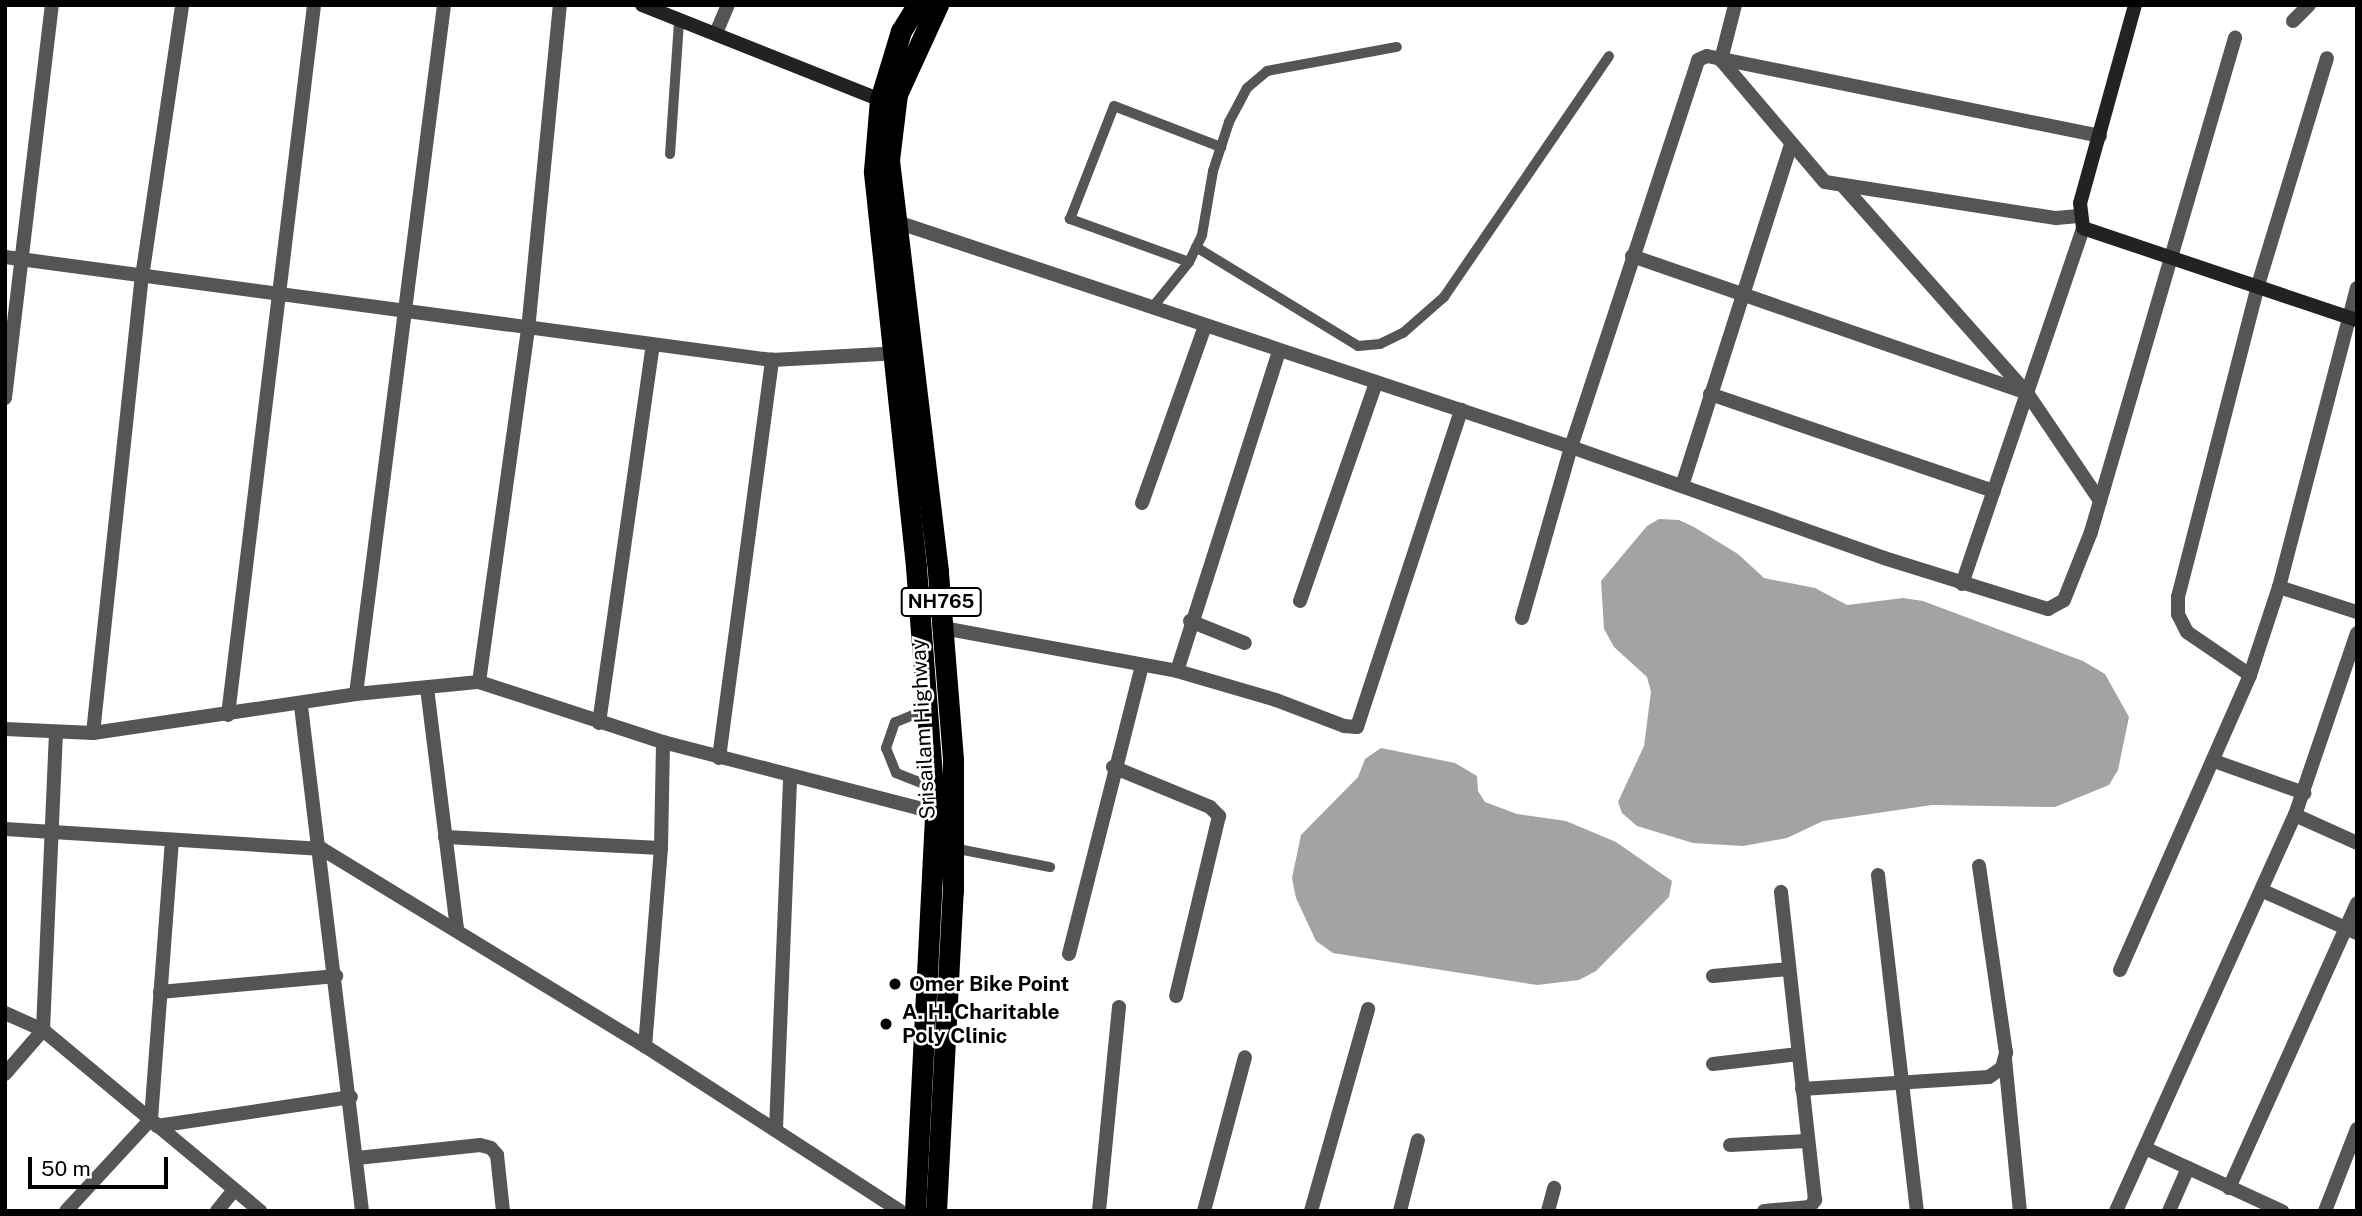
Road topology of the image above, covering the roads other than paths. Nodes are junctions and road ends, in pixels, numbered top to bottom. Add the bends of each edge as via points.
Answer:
1 (52, 5) edge
2 (182, 5) edge
3 (314, 5) edge
4 (444, 5) edge
5 (561, 5) edge
6 (642, 5) edge
7 (728, 5) edge
8 (917, 5) edge
9 (937, 5) edge
10 (1735, 5) edge
11 (2135, 5) edge
12 (2309, 5) edge
13 (679, 21) junction
14 (2293, 21) dead end
15 (716, 33) junction
16 (2235, 38) dead end
17 (1397, 47) dead end
18 (1609, 56) dead end
19 (2327, 58) dead end
20 (1721, 60) junction
21 (887, 102) junction
22 (2100, 136) junction
23 (1791, 145) junction
24 (1221, 147) junction
25 (670, 154) dead end
26 (1844, 187) junction
27 (894, 221) junction
28 (2081, 222) junction
29 (1196, 247) junction
30 (1632, 256) junction
31 (2170, 256) junction
32 (5, 257) edge
33 (20, 259) junction
34 (1189, 262) junction
35 (142, 277) junction
36 (2258, 285) junction
37 (2357, 288) edge
38 (279, 293) junction
39 (1742, 294) junction
40 (1152, 308) junction
41 (406, 315) junction
42 (2353, 319) edge
43 (1205, 326) junction
44 (528, 330) junction
45 (653, 345) junction
46 (1279, 351) junction
47 (901, 353) junction
48 (772, 360) junction
49 (1376, 383) junction
50 (2027, 393) junction
51 (1710, 394) junction
52 (5, 398) edge
53 (1461, 410) junction
54 (1571, 447) junction
55 (1682, 486) junction
56 (1994, 491) junction
57 (2100, 501) junction
58 (1142, 503) dead end
59 (1962, 584) junction
60 (2278, 586) junction
61 (1300, 601) dead end
62 (2357, 612) edge
63 (1521, 618) dead end
64 (1190, 621) junction
65 (943, 628) junction
66 (2357, 633) edge
67 (1245, 643) dead end
68 (1142, 665) junction
69 (1177, 671) junction
70 (2250, 675) junction
71 (479, 682) junction
72 (427, 688) junction
73 (356, 694) junction
74 (301, 706) junction
75 (928, 709) junction
76 (228, 715) junction
77 (599, 723) junction
78 (5, 729) edge
79 (93, 733) junction
80 (56, 734) junction
81 (663, 743) junction
82 (719, 758) junction
83 (2214, 761) junction
84 (1114, 767) junction
85 (790, 778) junction
86 (934, 788) junction
87 (2304, 793) junction
88 (944, 815) junction
89 (2295, 815) junction
90 (5, 829) edge
91 (51, 832) junction
92 (445, 837) junction
93 (172, 840) junction
94 (2357, 843) edge
95 (661, 848) junction
96 (953, 848) junction
97 (322, 849) junction
98 (1979, 866) dead end
99 (1049, 867) dead end
100 (1878, 875) dead end
101 (2263, 891) junction
102 (1781, 892) dead end
103 (2357, 903) edge
104 (457, 929) junction
105 (2351, 930) edge
106 (1069, 954) dead end
107 (1789, 968) junction
108 (2120, 970) dead end
109 (336, 976) junction
110 (1713, 976) dead end
111 (160, 992) junction
112 (1176, 996) dead end
113 (1119, 1007) dead end
114 (1368, 1009) dead end
115 (5, 1013) edge
116 (43, 1030) junction
117 (645, 1046) junction
118 (1798, 1054) junction
119 (1245, 1056) dead end
120 (2005, 1058) junction
121 (1713, 1064) dead end
122 (5, 1074) edge
123 (1904, 1083) junction
124 (1802, 1089) junction
125 (351, 1097) junction
126 (154, 1122) junction
127 (776, 1129) junction
128 (2356, 1132) edge
129 (1418, 1140) dead end
130 (1807, 1141) junction
131 (1730, 1145) dead end
132 (2147, 1149) junction
133 (356, 1158) junction
134 (2188, 1168) junction
135 (1554, 1188) dead end
136 (2229, 1188) junction
137 (234, 1190) junction
138 (502, 1204) edge
139 (1783, 1210) edge
140 (66, 1211) edge
141 (217, 1211) edge
142 (237, 1211) edge
143 (260, 1211) edge
144 (362, 1211) edge
145 (514, 1211) edge
146 (900, 1211) edge
147 (915, 1211) edge
148 (936, 1211) edge
149 (1099, 1211) edge
150 (1205, 1211) edge
151 (1311, 1211) edge
152 (1400, 1211) edge
153 (1548, 1211) edge
154 (1764, 1211) edge
155 (1917, 1211) edge
156 (2020, 1211) edge
157 (2116, 1211) edge
158 (2169, 1211) edge
159 (2282, 1211) edge
160 (2325, 1211) edge

1 - 33 street
2 - 35 street
3 - 38 street
4 - 41 street
5 - 44 street
6 - 13 street
7 - 15 street
8 - 21 highway, Srisailam Highway / NH765 via 901,31
9 - 21 highway, Srisailam Highway / NH765
10 - 20 street
11 - 22 street
12 - 14 street
13 - 15 street
13 - 25 lane
15 - 21 street
16 - 31 street
17 - 24 lane via 1267,71 1247,88
18 - 29 lane via 1444,297 1403,332 1380,344 1358,346
19 - 36 street
20 - 22 street
20 - 23 street
20 - 30 street via 1707,57 1692,70
21 - 27 highway, Srisailam Highway / NH765
21 - 47 highway, Srisailam Highway / NH765 via 875,194
22 - 28 street
23 - 26 street via 1825,182
23 - 39 street
24 - 29 lane
24 - 34 lane via 1114,107 1070,219
26 - 28 street
26 - 50 street
27 - 40 street
27 - 47 highway, Srisailam Highway / NH765
28 - 31 street via 2096,236
28 - 50 street
29 - 34 lane
30 - 39 street
30 - 54 street
31 - 36 street
31 - 57 street
32 - 33 street
33 - 35 street
33 - 52 street
34 - 40 lane
35 - 38 street
35 - 79 street
36 - 42 street
36 - 70 street via 2178,597 2178,614 2187,632
37 - 42 street
38 - 41 street
38 - 76 street
39 - 50 street
39 - 51 street
40 - 43 street
41 - 44 street
41 - 73 street
42 - 60 street
43 - 46 street
43 - 58 street
44 - 45 street
44 - 71 street
45 - 48 street
45 - 77 street
46 - 49 street
46 - 64 street
47 - 48 street
47 - 65 highway, Srisailam Highway / NH765
47 - 75 highway, Srisailam Highway / NH765
48 - 82 street
49 - 53 street
49 - 61 street
50 - 56 street
50 - 57 street
51 - 55 street
51 - 56 street
53 - 54 street
53 - 69 street via 1357,726 1344,726
54 - 55 street
54 - 63 street
55 - 59 street
56 - 59 street
57 - 59 street via 2064,600 2048,609
60 - 62 street
60 - 70 street
64 - 67 street
64 - 69 street
65 - 68 street
65 - 88 highway, Srisailam Highway / NH765 via 953,759
66 - 87 street
68 - 69 street
68 - 84 street
70 - 83 street
71 - 72 street
71 - 77 street
72 - 73 street
72 - 92 street
73 - 74 street
74 - 76 street
74 - 97 street
75 - 86 highway, Srisailam Highway / NH765
75 - 86 lane via 895,722 886,748 896,773
76 - 79 street
77 - 81 street
78 - 80 street
79 - 80 street
80 - 91 street
81 - 82 street
81 - 95 street
82 - 85 street
83 - 87 street
83 - 108 street
84 - 106 street
84 - 112 street via 1210,807 1219,816
85 - 88 street
85 - 127 street
86 - 88 highway, Srisailam Highway / NH765
87 - 89 street
88 - 96 highway, Srisailam Highway / NH765
88 - 147 highway, Srisailam Highway / NH765
89 - 94 street
89 - 101 street
90 - 91 street
91 - 93 street
91 - 116 street
92 - 95 street
92 - 104 street
93 - 97 street
93 - 111 street
95 - 117 street
96 - 99 lane
96 - 148 highway, Srisailam Highway / NH765
97 - 104 street
97 - 109 street
98 - 120 street
100 - 123 street
101 - 105 street
101 - 132 street
102 - 107 street
103 - 105 street
104 - 117 street
105 - 136 street
107 - 110 street
107 - 118 street
109 - 111 street
109 - 125 street
111 - 126 street
113 - 149 street
114 - 151 street
115 - 116 street
116 - 122 street
116 - 126 street
117 - 127 street
118 - 121 street
118 - 124 street
119 - 150 street
120 - 123 street via 1989,1077
120 - 156 street
123 - 124 street
123 - 155 street
124 - 130 street
125 - 126 street
125 - 133 street
126 - 137 street
126 - 140 street
127 - 146 street
128 - 160 street
129 - 152 street
130 - 131 street
130 - 139 street via 1815,1200 1810,1207
132 - 134 street
132 - 157 street
133 - 138 street via 480,1145 497,1155
133 - 144 street
134 - 136 street
134 - 158 street
135 - 153 street
136 - 159 street
137 - 141 street
137 - 142 street
137 - 143 street
138 - 145 street
139 - 154 street

